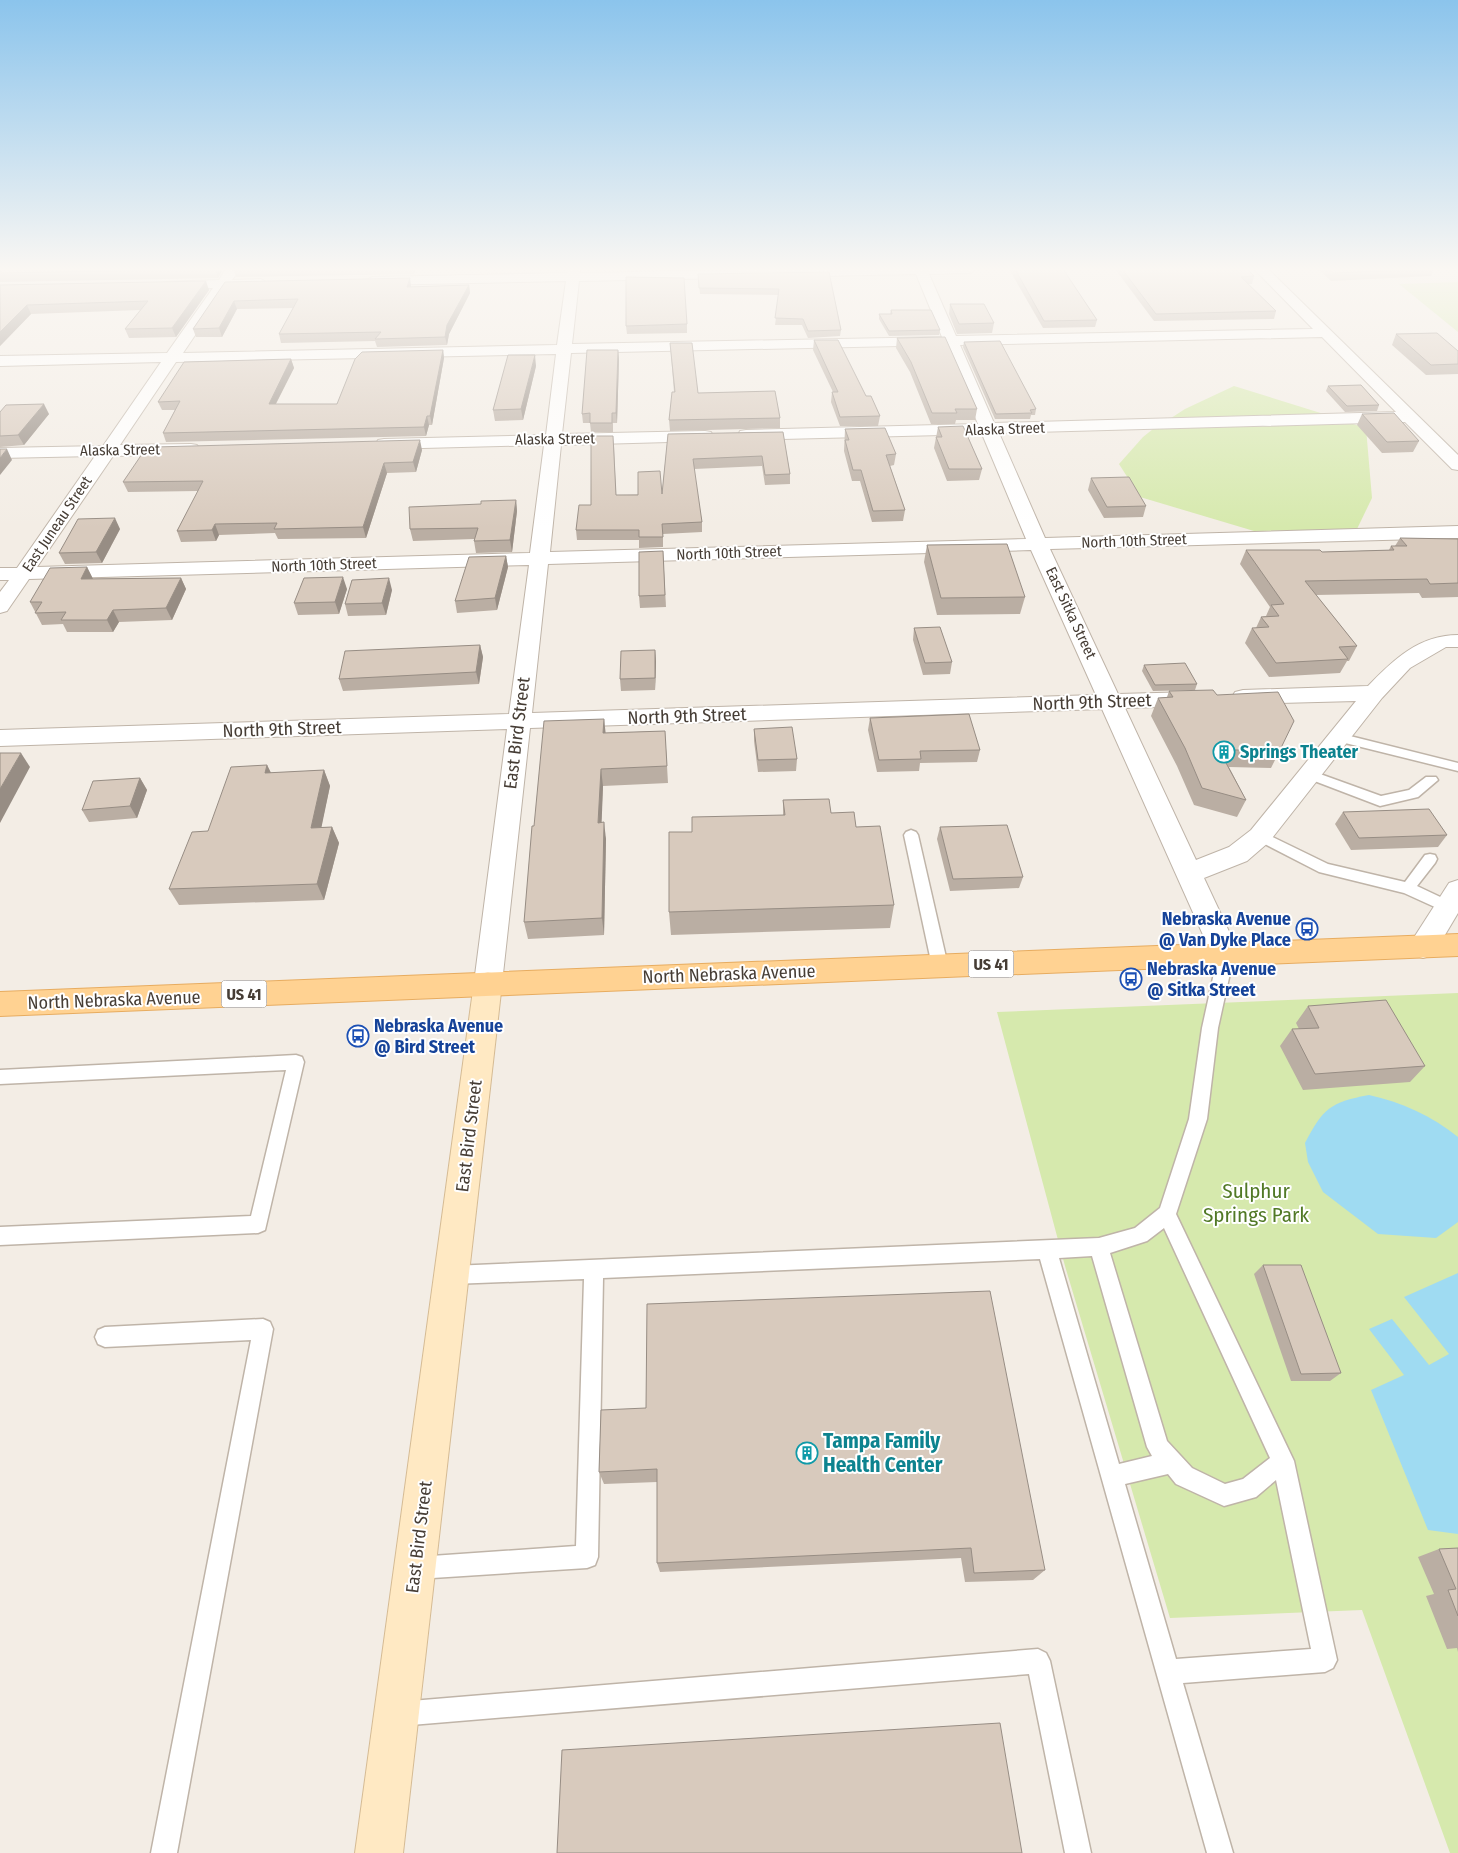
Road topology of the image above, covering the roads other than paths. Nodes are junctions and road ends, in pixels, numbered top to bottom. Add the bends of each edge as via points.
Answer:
1 (174, 355) edge
2 (296, 355) edge
3 (563, 355) edge
4 (957, 355) edge
5 (1347, 355) edge
6 (172, 358) junction
7 (0, 361) edge
8 (1409, 417) junction
9 (990, 430) junction
10 (553, 439) junction
11 (366, 444) edge
12 (208, 448) edge
13 (108, 451) junction
14 (0, 452) edge
15 (1458, 465) edge
16 (1458, 532) edge
17 (1038, 544) junction
18 (538, 558) junction
19 (24, 573) junction
20 (0, 574) edge
21 (0, 607) edge
22 (1458, 641) edge
23 (1374, 693) junction
24 (1112, 701) junction
25 (518, 721) junction
26 (0, 738) edge
27 (1338, 738) junction
28 (1458, 767) edge
29 (1309, 774) junction
30 (1430, 780) dead end
31 (910, 835) dead end
32 (1260, 836) junction
33 (1430, 858) dead end
34 (1190, 873) junction
35 (1408, 888) junction
36 (1453, 898) edge
37 (1458, 945) edge
38 (1423, 947) junction
39 (1226, 956) junction
40 (940, 966) junction
41 (488, 983) junction
42 (0, 1004) edge
43 (0, 1077) edge
44 (1168, 1214) junction
45 (0, 1236) edge
46 (1099, 1247) junction
47 (1047, 1249) junction
48 (594, 1269) junction
49 (452, 1275) junction
50 (105, 1337) dead end
51 (1283, 1461) junction
52 (1172, 1462) junction
53 (1112, 1477) junction
54 (415, 1569) junction
55 (1169, 1672) junction
56 (397, 1714) junction
57 (164, 1853) edge
58 (379, 1853) edge
59 (1078, 1853) edge
60 (1220, 1853) edge

1 - 6 street, East Juneau Street
2 - 6 street
3 - 10 street, East Bird Street
4 - 9 street, East Sitka Street
5 - 8 street
6 - 7 street
6 - 13 street, East Juneau Street
8 - 9 street, Alaska Street
8 - 15 street
9 - 10 street, Alaska Street
9 - 17 street, East Sitka Street
10 - 11 street, Alaska Street
10 - 18 street, East Bird Street
12 - 13 street, Alaska Street
13 - 14 street, Alaska Street
13 - 19 street, East Juneau Street
16 - 17 street, North 10th Street
17 - 18 street, North 10th Street
17 - 24 street, East Sitka Street
18 - 19 street, North 10th Street
18 - 25 street, East Bird Street
19 - 20 street, North 10th Street
19 - 21 street, East Juneau Street
22 - 23 street via 1442,641 1402,663
23 - 24 street, North 9th Street
23 - 27 street
24 - 25 street, North 9th Street
24 - 34 street, East Sitka Street
25 - 26 street, North 9th Street
25 - 41 street, East Bird Street
27 - 28 lane
27 - 29 street
29 - 30 lane via 1380,801 1413,794
29 - 32 street
31 - 40 lane
32 - 34 street via 1238,854
32 - 35 lane via 1324,868
33 - 35 lane
34 - 39 street, East Sitka Street
35 - 36 lane
36 - 38 street
37 - 38 main road, North Nebraska Avenue / US 41
38 - 39 main road, North Nebraska Avenue / US 41
39 - 40 main road, North Nebraska Avenue / US 41
39 - 44 lane via 1210,1028 1198,1119
40 - 41 main road, North Nebraska Avenue / US 41
41 - 42 main road, North Nebraska Avenue / US 41
41 - 49 street, East Bird Street
43 - 45 lane via 296,1062 258,1224
44 - 46 lane via 1140,1235
44 - 51 lane
46 - 47 lane
46 - 52 lane via 1158,1447
47 - 48 lane
47 - 53 lane
48 - 49 lane
48 - 54 lane via 587,1557
49 - 54 street, East Bird Street
50 - 57 lane via 263,1329
51 - 52 lane via 1248,1490 1224,1496 1184,1476
51 - 55 lane via 1324,1660
52 - 53 lane
53 - 55 lane
54 - 56 street, East Bird Street
55 - 60 lane
56 - 58 street, East Bird Street
56 - 59 lane via 1038,1661

